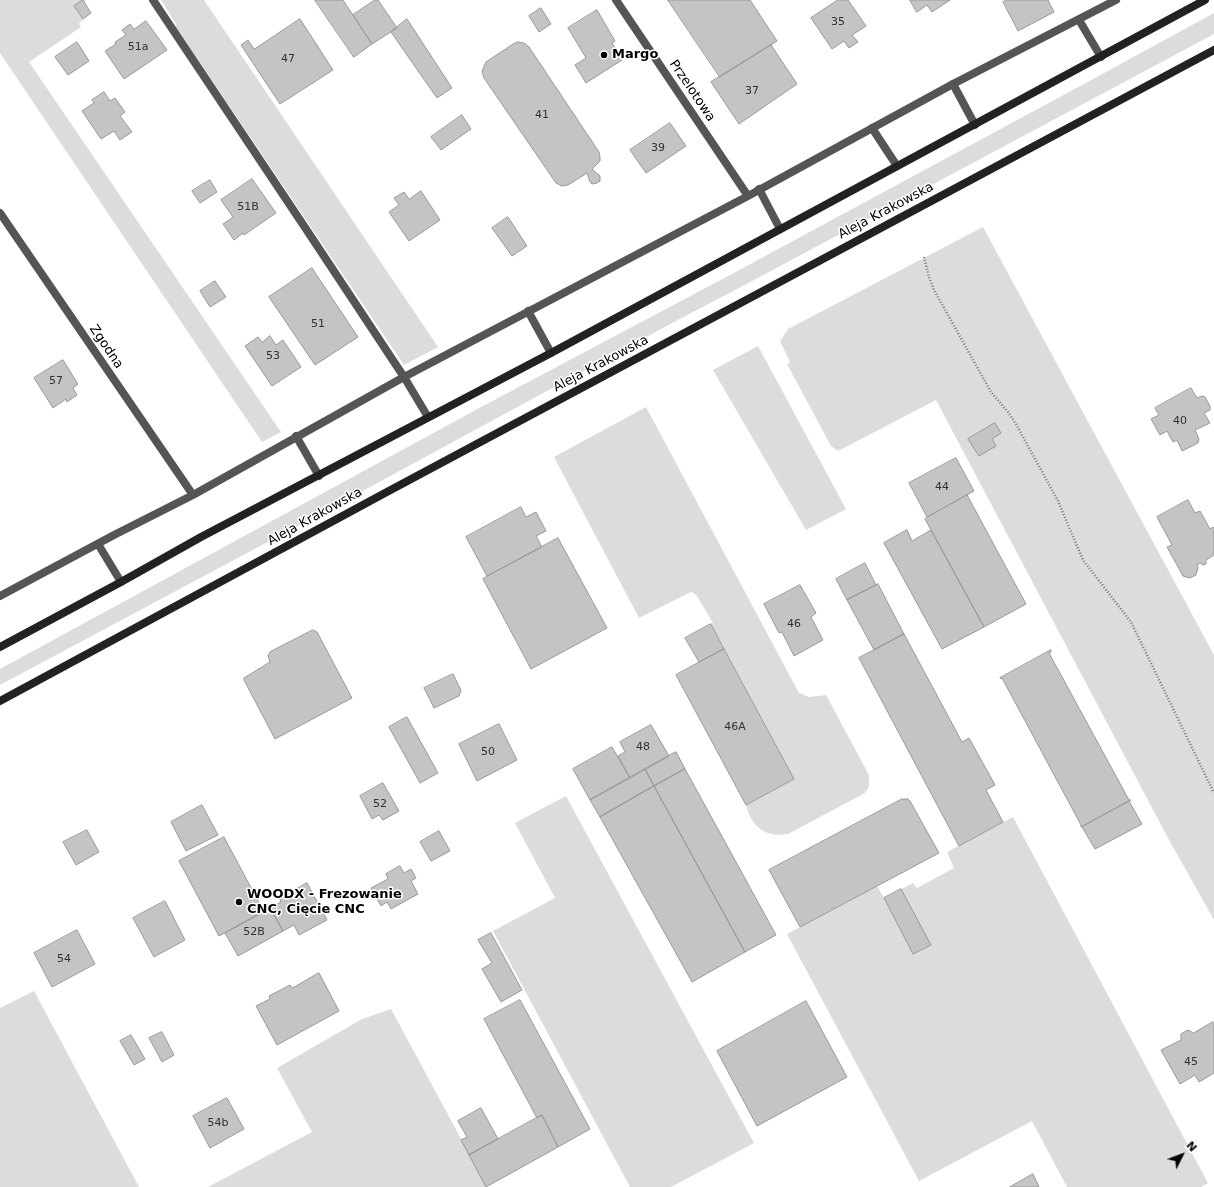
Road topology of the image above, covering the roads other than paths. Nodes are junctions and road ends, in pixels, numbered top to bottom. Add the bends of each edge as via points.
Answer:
1 (153, 0) edge
2 (616, 0) edge
3 (1116, 0) edge
4 (1205, 0) edge
5 (1080, 20) junction
6 (1214, 50) edge
7 (1101, 57) junction
8 (953, 84) junction
9 (975, 125) junction
10 (872, 128) junction
11 (897, 166) junction
12 (759, 189) junction
13 (748, 196) junction
14 (0, 213) edge
15 (780, 229) junction
16 (528, 311) junction
17 (551, 353) junction
18 (404, 376) junction
19 (428, 417) junction
20 (296, 436) junction
21 (319, 476) junction
22 (193, 495) junction
23 (98, 544) junction
24 (121, 582) junction
25 (0, 596) edge
26 (0, 647) edge
27 (0, 701) edge

1 - 18 street
2 - 13 street, Przelotowa
3 - 5 street
4 - 7 main road
5 - 7 street
5 - 8 street
6 - 27 main road, Aleja Krakowska
7 - 9 main road
8 - 9 street
8 - 10 street
9 - 11 main road
10 - 11 street
10 - 12 street
11 - 15 main road
12 - 13 street
12 - 15 street
13 - 16 street
14 - 22 street, Zgodna
15 - 17 main road
16 - 17 street
16 - 18 street
17 - 19 main road
18 - 19 street
18 - 20 street
19 - 21 main road
20 - 21 street
20 - 22 street
21 - 24 main road
22 - 23 street
23 - 24 street
23 - 25 street
24 - 26 main road

